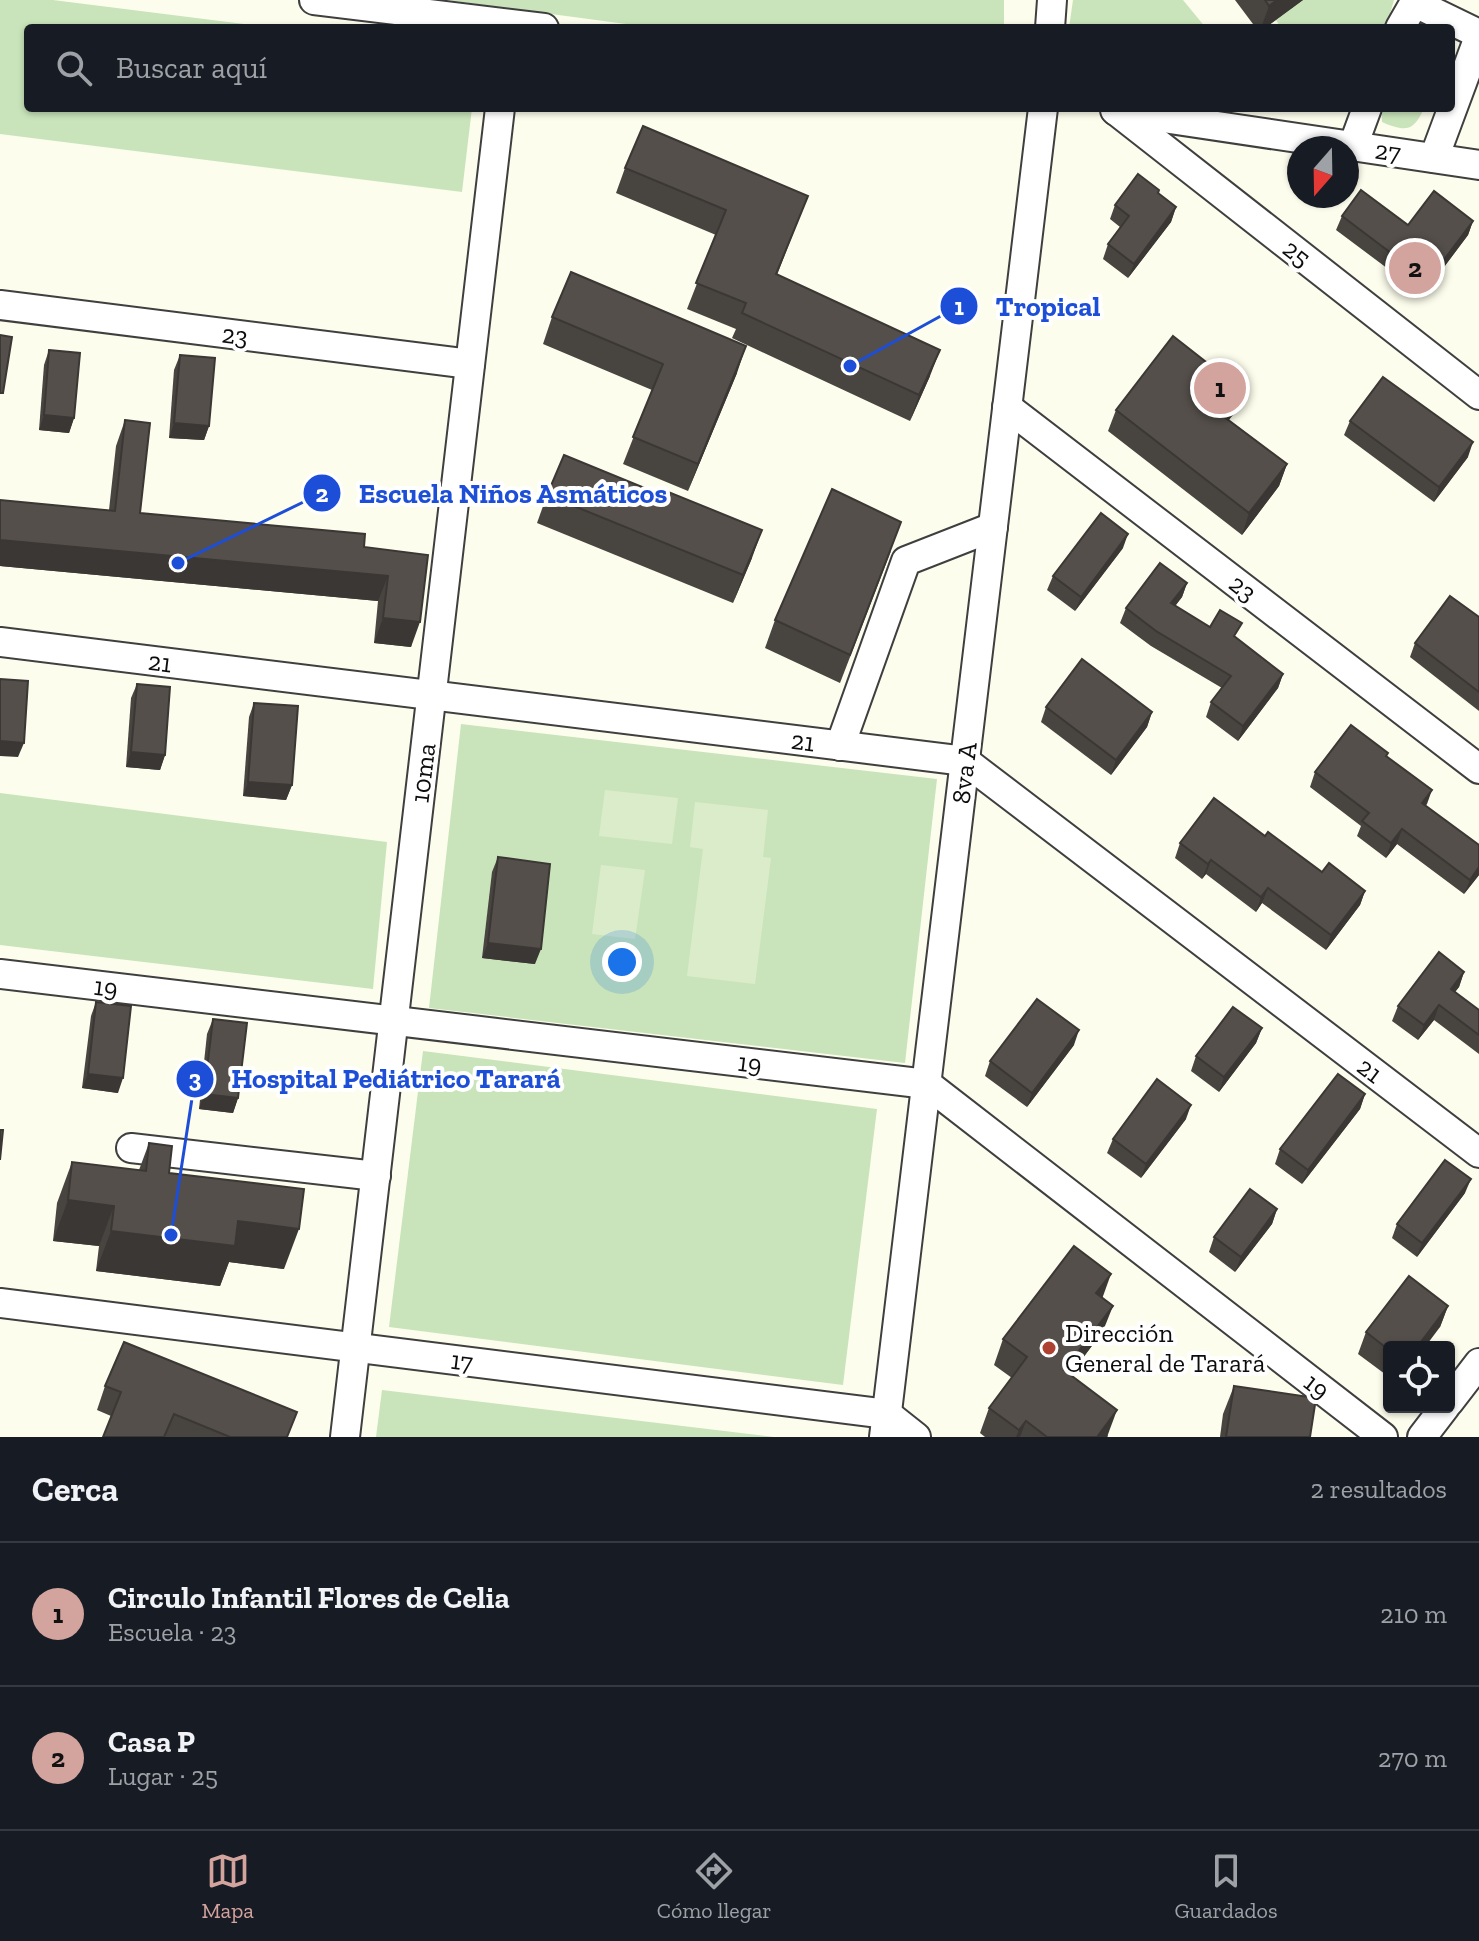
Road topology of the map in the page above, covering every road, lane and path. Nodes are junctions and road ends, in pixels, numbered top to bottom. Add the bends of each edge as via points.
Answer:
1 (314, 0) edge
2 (1052, 0) edge
3 (1415, 1) edge
4 (495, 24) edge
5 (1050, 24) edge
6 (1402, 24) edge
7 (1479, 35) edge
8 (1455, 101) edge
9 (500, 112) edge
10 (1043, 112) edge
11 (1115, 112) edge
12 (1131, 112) edge
13 (1366, 112) edge
14 (1451, 112) edge
15 (1288, 136) edge
16 (1357, 136) edge
17 (1359, 147) edge
18 (1434, 158) junction
19 (1479, 165) edge
20 (0, 305) edge
21 (470, 364) junction
22 (1479, 395) edge
23 (1007, 407) junction
24 (993, 527) junction
25 (0, 642) edge
26 (432, 695) junction
27 (840, 746) junction
28 (965, 761) junction
29 (1479, 769) edge
30 (0, 974) edge
31 (394, 1021) junction
32 (927, 1084) junction
33 (131, 1148) dead end
34 (1479, 1153) edge
35 (376, 1176) junction
36 (0, 1303) edge
37 (356, 1348) junction
38 (1479, 1363) edge
39 (1455, 1394) edge
40 (1440, 1413) edge
41 (886, 1426) edge
42 (345, 1437) edge
43 (916, 1437) edge
44 (1383, 1437) edge
45 (1422, 1437) edge

1 - 4 street
2 - 5 street
3 - 6 street
3 - 7 street
7 - 8 street
9 - 21 street, 10ma
10 - 23 street, 8va A
11 - 22 street, 25
12 - 15 street, 27
13 - 16 street
14 - 18 street
17 - 18 street, 27
18 - 19 street, 27
20 - 21 street, 23
21 - 26 street, 10ma
23 - 24 street, 8va A
23 - 29 street, 23
24 - 27 street via 906,561
24 - 28 street, 8va A
25 - 26 street, 21
26 - 27 street, 21
26 - 31 street, 10ma
27 - 28 street, 21
28 - 32 street, 8va A
28 - 34 street, 21
30 - 31 street, 19
31 - 32 street, 19
31 - 35 street, 10ma
32 - 41 street, 8va A
32 - 44 street, 19
33 - 35 street
35 - 37 street, 10ma
36 - 37 street, 17
37 - 41 street, 17
37 - 42 street, 10ma
38 - 39 street
40 - 45 street
41 - 43 street

